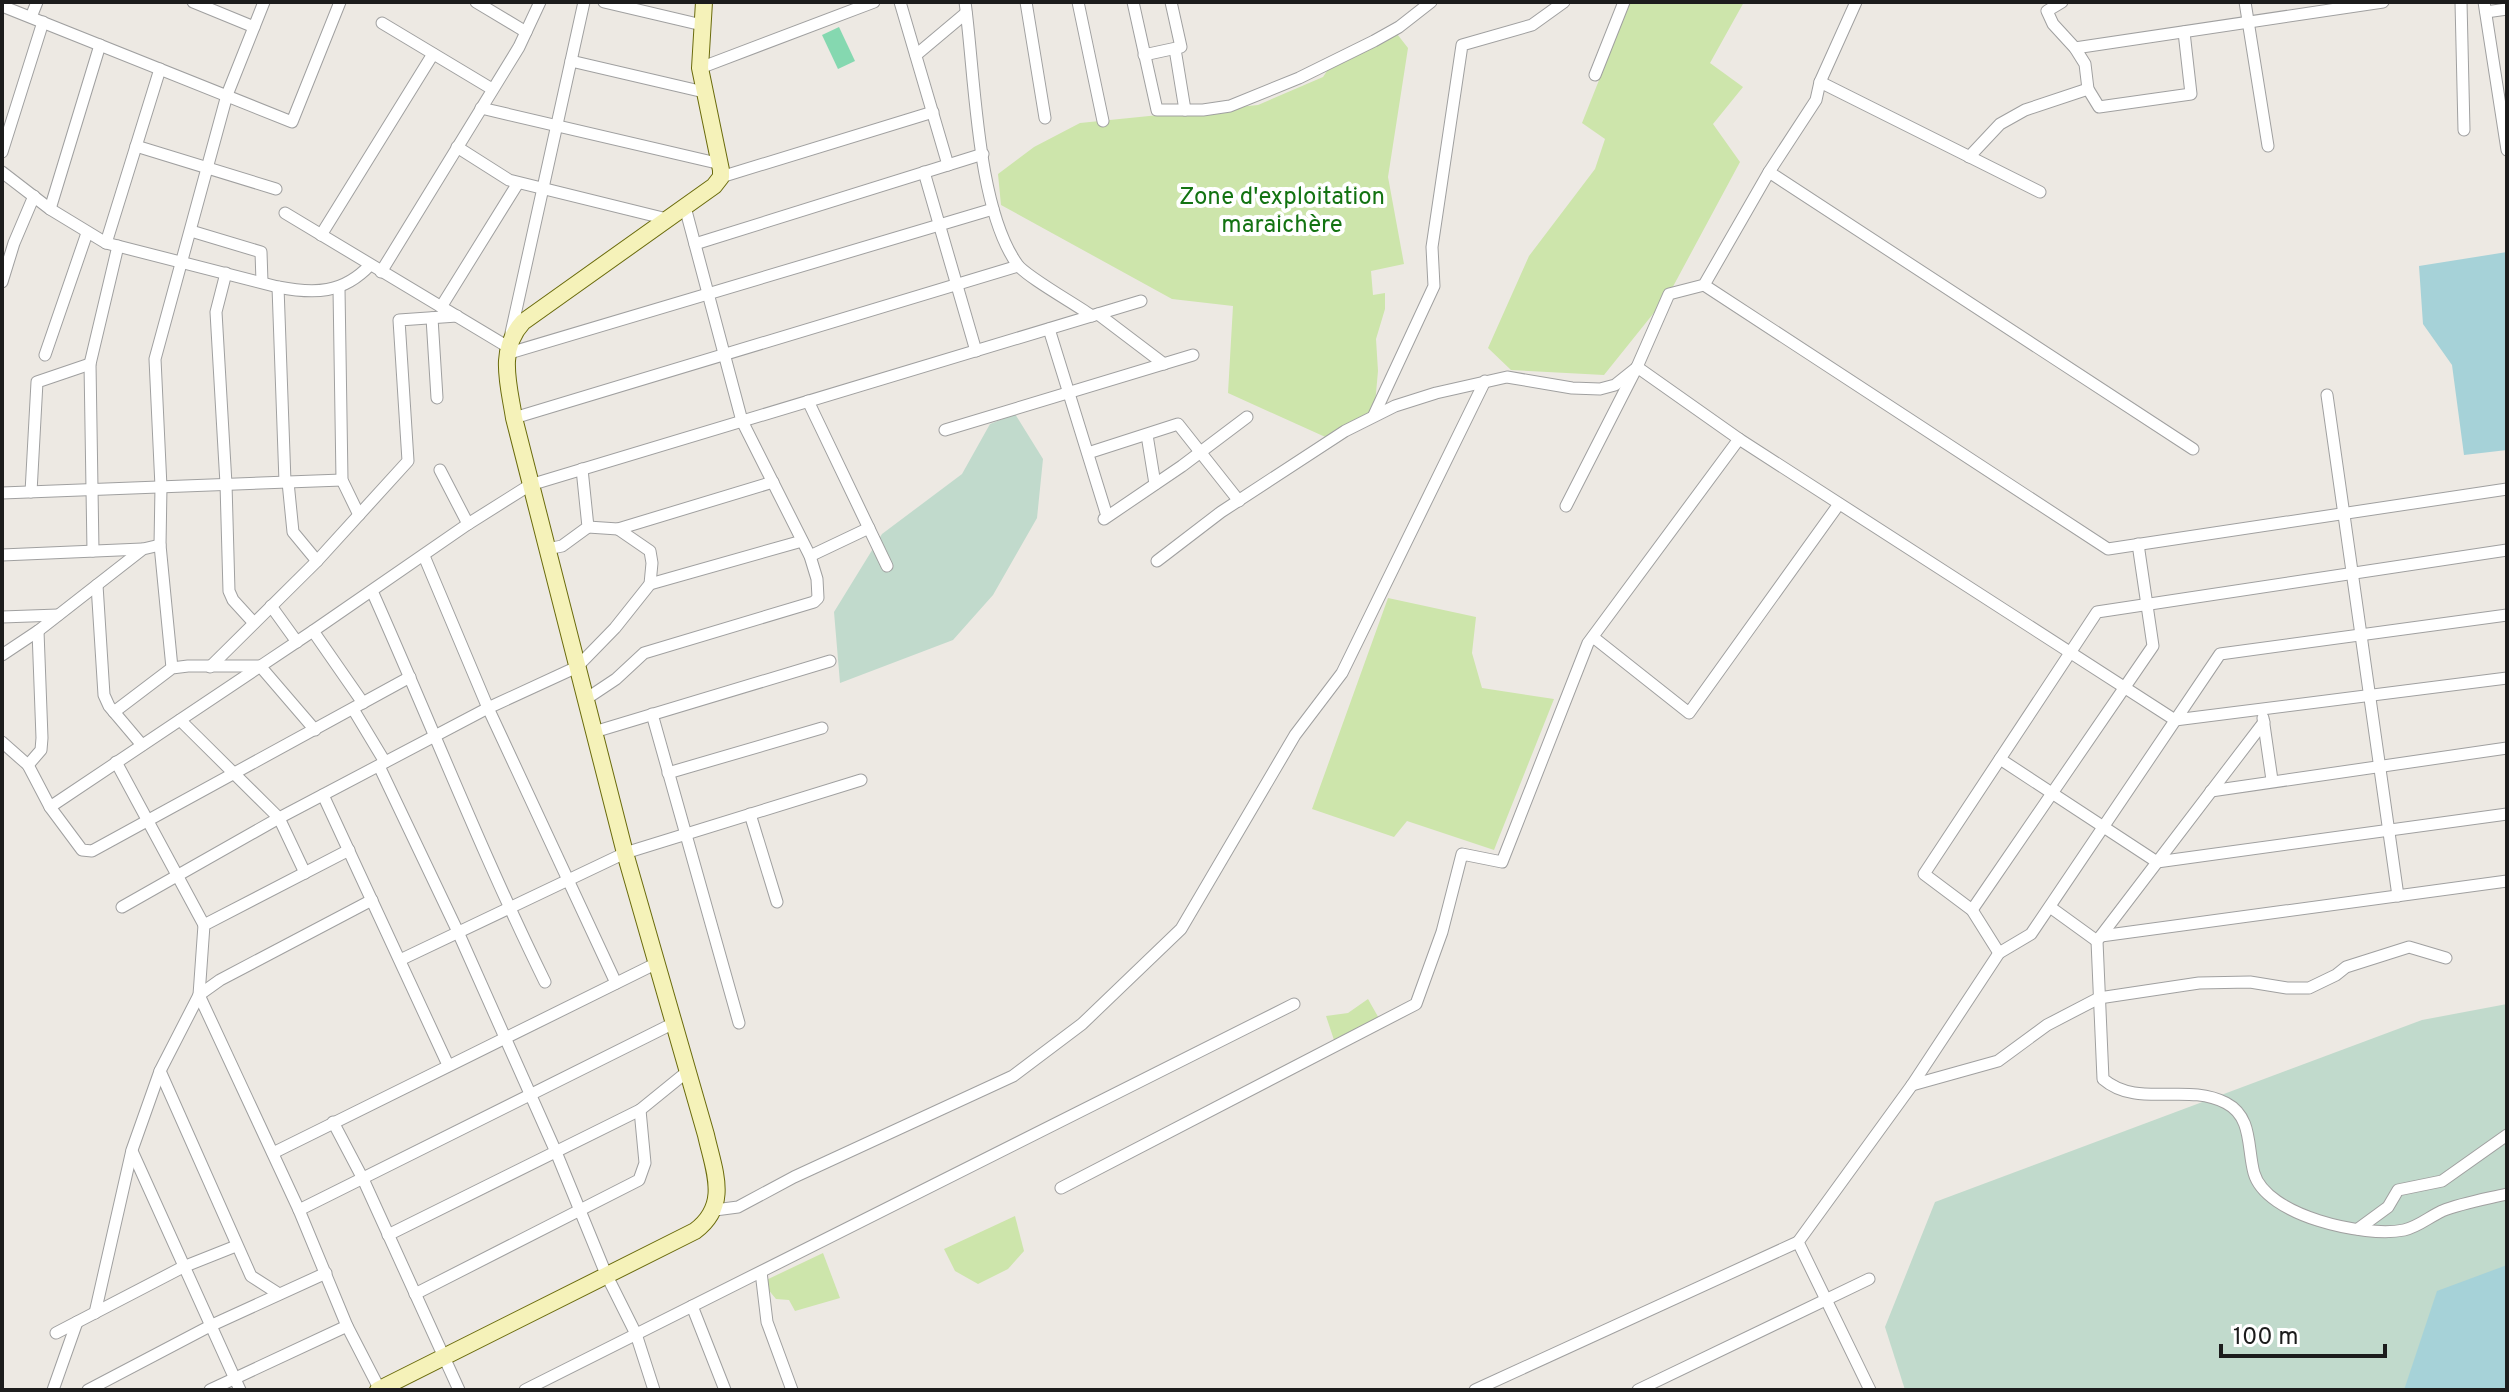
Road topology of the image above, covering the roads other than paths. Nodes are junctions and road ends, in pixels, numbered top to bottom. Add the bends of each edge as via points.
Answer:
1 (37, 2) edge
2 (195, 2) edge
3 (264, 2) edge
4 (340, 2) edge
5 (476, 2) edge
6 (540, 2) edge
7 (584, 2) edge
8 (604, 2) edge
9 (704, 2) edge
10 (874, 2) edge
11 (900, 2) edge
12 (1026, 2) edge
13 (1078, 2) edge
14 (1133, 2) edge
15 (1171, 2) edge
16 (1431, 2) edge
17 (1564, 2) edge
18 (1624, 2) edge
19 (1856, 2) edge
20 (2062, 2) edge
21 (2245, 2) edge
22 (2383, 2) edge
23 (2461, 2) edge
24 (2346, 5) edge
25 (2, 6) edge
26 (965, 7) edge
27 (2485, 7) edge
28 (2507, 9) edge
29 (31, 17) junction
30 (43, 22) junction
31 (2249, 22) junction
32 (382, 23) dead end
33 (702, 25) junction
34 (254, 27) junction
35 (526, 32) junction
36 (2184, 32) junction
37 (100, 45) junction
38 (2075, 48) junction
39 (1175, 49) junction
40 (433, 54) junction
41 (916, 55) junction
42 (1144, 55) junction
43 (571, 61) junction
44 (2494, 61) junction
45 (2507, 66) edge
46 (700, 68) junction
47 (160, 69) junction
48 (1595, 75) dead end
49 (1820, 82) junction
50 (492, 89) junction
51 (2088, 89) junction
52 (704, 92) junction
53 (227, 95) junction
54 (481, 108) junction
55 (1185, 110) junction
56 (933, 112) junction
57 (1045, 118) dead end
58 (1103, 121) dead end
59 (557, 126) junction
60 (2464, 130) dead end
61 (136, 146) junction
62 (2268, 146) dead end
63 (457, 147) junction
64 (2507, 150) edge
65 (2, 152) edge
66 (983, 154) junction
67 (1969, 157) junction
68 (948, 165) junction
69 (206, 169) junction
70 (721, 170) junction
71 (2, 172) edge
72 (924, 172) junction
73 (1769, 172) junction
74 (518, 183) junction
75 (276, 189) dead end
76 (543, 190) junction
77 (2040, 192) dead end
78 (34, 196) junction
79 (685, 207) junction
80 (50, 209) junction
81 (993, 209) junction
82 (285, 213) dead end
83 (667, 219) junction
84 (940, 226) junction
85 (191, 231) junction
86 (87, 233) junction
87 (321, 235) junction
88 (112, 244) junction
89 (695, 244) junction
90 (5, 260) edge
91 (181, 262) junction
92 (1018, 266) junction
93 (376, 269) junction
94 (226, 273) junction
95 (2, 282) edge
96 (262, 282) junction
97 (957, 285) junction
98 (1704, 285) junction
99 (278, 287) junction
100 (339, 289) junction
101 (708, 296) junction
102 (1141, 301) dead end
103 (441, 307) junction
104 (1095, 315) junction
105 (457, 316) junction
106 (432, 318) junction
107 (1049, 329) junction
108 (508, 348) junction
109 (976, 351) junction
110 (45, 355) dead end
111 (724, 355) junction
112 (1193, 355) dead end
113 (90, 364) junction
114 (1164, 364) junction
115 (1637, 367) junction
116 (1485, 381) junction
117 (1069, 393) junction
118 (2327, 395) dead end
119 (437, 398) dead end
120 (808, 401) junction
121 (1374, 415) junction
122 (1247, 417) dead end
123 (514, 418) junction
124 (742, 421) junction
125 (945, 430) dead end
126 (1147, 435) junction
127 (1739, 439) junction
128 (2193, 449) dead end
129 (1200, 452) junction
130 (1088, 453) junction
131 (582, 469) junction
132 (440, 470) dead end
133 (342, 480) junction
134 (286, 482) junction
135 (773, 482) junction
136 (226, 484) junction
137 (1155, 484) junction
138 (530, 485) junction
139 (161, 487) junction
140 (92, 489) junction
141 (2507, 489) edge
142 (31, 492) junction
143 (2, 493) edge
144 (1239, 501) junction
145 (1839, 504) junction
146 (1566, 506) dead end
147 (2343, 514) junction
148 (359, 515) junction
149 (468, 524) junction
150 (588, 527) junction
151 (869, 528) junction
152 (618, 529) junction
153 (802, 541) junction
154 (2138, 544) junction
155 (160, 545) junction
156 (143, 549) junction
157 (547, 549) junction
158 (2507, 550) edge
159 (93, 551) junction
160 (2, 555) edge
161 (424, 556) junction
162 (810, 556) junction
163 (317, 561) junction
164 (1157, 561) dead end
165 (887, 566) dead end
166 (2352, 573) junction
167 (650, 584) junction
168 (97, 585) junction
169 (372, 591) junction
170 (2147, 604) junction
171 (271, 606) junction
172 (59, 615) junction
173 (2507, 615) edge
174 (2, 617) edge
175 (254, 623) junction
176 (38, 631) junction
177 (313, 631) junction
178 (2361, 635) junction
179 (1593, 637) junction
180 (297, 642) junction
181 (2070, 652) junction
182 (2, 655) edge
183 (830, 661) dead end
184 (260, 666) junction
185 (210, 667) junction
186 (577, 667) junction
187 (172, 668) junction
188 (410, 677) junction
189 (2507, 678) edge
190 (2124, 687) junction
191 (2369, 696) junction
192 (586, 699) junction
193 (358, 706) junction
194 (488, 708) junction
195 (114, 712) junction
196 (652, 714) junction
197 (2263, 716) junction
198 (180, 720) junction
199 (2175, 720) junction
200 (822, 728) dead end
201 (315, 730) junction
202 (594, 732) junction
203 (436, 735) junction
204 (2, 742) edge
205 (142, 745) junction
206 (2507, 748) edge
207 (2000, 759) junction
208 (116, 762) junction
209 (382, 764) junction
210 (28, 765) junction
211 (2379, 765) junction
212 (668, 773) junction
213 (235, 774) junction
214 (861, 780) dead end
215 (2272, 780) junction
216 (2211, 791) junction
217 (2052, 793) junction
218 (323, 795) junction
219 (50, 807) junction
220 (750, 814) junction
221 (2507, 814) edge
222 (279, 818) junction
223 (148, 822) junction
224 (2103, 827) junction
225 (2388, 830) junction
226 (686, 834) junction
227 (349, 850) junction
228 (625, 853) junction
229 (2157, 862) junction
230 (305, 873) junction
231 (178, 876) junction
232 (567, 880) junction
233 (2507, 881) edge
234 (2398, 896) junction
235 (372, 900) junction
236 (777, 902) dead end
237 (122, 907) dead end
238 (2050, 907) junction
239 (508, 908) junction
240 (1972, 910) junction
241 (204, 925) junction
242 (458, 932) junction
243 (2099, 938) junction
244 (1999, 953) junction
245 (2446, 958) dead end
246 (400, 960) junction
247 (657, 963) junction
248 (545, 982) dead end
249 (616, 983) junction
250 (199, 995) junction
251 (2099, 998) junction
252 (1294, 1004) dead end
253 (674, 1023) junction
254 (739, 1023) dead end
255 (505, 1037) junction
256 (448, 1065) junction
257 (160, 1071) junction
258 (688, 1071) junction
259 (1912, 1085) junction
260 (530, 1095) junction
261 (640, 1110) junction
262 (333, 1122) junction
263 (2507, 1135) edge
264 (132, 1150) junction
265 (556, 1152) junction
266 (273, 1153) junction
267 (363, 1179) junction
268 (1061, 1188) dead end
269 (2507, 1194) edge
270 (579, 1209) junction
271 (299, 1210) junction
272 (715, 1210) junction
273 (2358, 1229) junction
274 (388, 1235) junction
275 (1798, 1242) junction
276 (236, 1246) junction
277 (183, 1267) junction
278 (761, 1272) junction
279 (326, 1273) junction
280 (606, 1274) junction
281 (1869, 1279) dead end
282 (279, 1294) junction
283 (415, 1294) junction
284 (1826, 1300) junction
285 (692, 1306) junction
286 (95, 1313) junction
287 (77, 1322) junction
288 (210, 1326) junction
289 (347, 1326) junction
290 (56, 1333) dead end
291 (636, 1334) junction
292 (444, 1357) junction
293 (233, 1377) junction
294 (53, 1390) edge
295 (88, 1390) edge
296 (210, 1390) edge
297 (240, 1390) edge
298 (379, 1390) edge
299 (459, 1390) edge
300 (525, 1390) edge
301 (654, 1390) edge
302 (725, 1390) edge
303 (792, 1390) edge
304 (1475, 1390) edge
305 (1638, 1390) edge
306 (1870, 1390) edge

1 - 29 street
2 - 34 street
3 - 34 street
4 - 53 street via 292,122
5 - 35 street
6 - 35 street
7 - 43 street
8 - 33 street
9 - 33 street
10 - 46 street
11 - 41 street
12 - 57 street
13 - 58 street
14 - 42 street
15 - 39 street via 1181,47
16 - 55 street via 1399,27 1299,78 1230,106
17 - 121 street via 1532,25 1462,45 1432,247 1434,286
18 - 48 street
19 - 49 street
20 - 38 street via 2047,11
21 - 31 street
22 - 24 street
23 - 60 street
24 - 31 street
25 - 29 street
26 - 41 street
26 - 66 street
27 - 28 street
27 - 44 street
29 - 30 street
30 - 37 street
30 - 65 street
31 - 36 street
31 - 62 street
32 - 40 street
33 - 46 street
34 - 53 street
35 - 50 street
36 - 38 street
36 - 51 street via 2191,94 2099,107
37 - 47 street
37 - 80 street
38 - 51 street via 2085,64
39 - 42 street
39 - 55 street
40 - 50 street
40 - 87 street
41 - 56 street
42 - 55 street via 1157,110
43 - 52 street
43 - 59 street
44 - 45 street
44 - 64 street
46 - 52 street
47 - 53 street
47 - 61 street
49 - 67 street
49 - 73 street via 1816,100
50 - 54 street
51 - 67 street via 2000,124
52 - 70 street
53 - 69 street
54 - 59 street
54 - 63 street
56 - 68 street
56 - 70 street
59 - 70 street
59 - 76 street
61 - 69 street
61 - 88 street
63 - 74 street
63 - 93 street
66 - 68 street
66 - 81 street
67 - 77 street
68 - 72 street
69 - 75 street
69 - 85 street
70 - 79 street via 714,186
71 - 78 street
72 - 84 street
72 - 89 street
73 - 98 street
73 - 128 street
74 - 76 street
74 - 103 street
76 - 83 street
76 - 108 street
78 - 80 street
78 - 90 street
79 - 83 street
79 - 89 street
80 - 86 street
81 - 84 street
81 - 92 street
82 - 87 street
83 - 108 street via 523,322
84 - 97 street
84 - 101 street
85 - 91 street
85 - 96 street via 261,252
86 - 88 street
86 - 110 street
87 - 93 street
88 - 91 street
88 - 113 street
89 - 101 street
90 - 95 street
91 - 94 street
91 - 139 street via 155,359
92 - 97 street
92 - 104 street
93 - 100 street
93 - 103 street
94 - 96 street
94 - 136 street via 216,312
96 - 99 street
97 - 109 street
97 - 111 street
98 - 115 street via 1669,294
98 - 154 street via 2108,549
99 - 100 street via 302,292
99 - 134 street
100 - 133 street
101 - 108 street
101 - 111 street
102 - 104 street
103 - 105 street
104 - 107 street
104 - 114 street
105 - 106 street
105 - 108 street
106 - 119 street
106 - 148 street via 399,320 408,461
107 - 109 street
107 - 117 street
108 - 123 street
109 - 120 street
111 - 123 street
111 - 124 street
112 - 114 street
113 - 140 street
113 - 142 street via 37,382
114 - 117 street
115 - 116 street via 1615,385 1600,389 1507,377
115 - 127 street
115 - 146 street
116 - 121 street
116 - 272 street via 1342,673 1295,735 1181,929 1082,1024 1013,1076 738,1207
117 - 125 street
117 - 130 street
118 - 147 street
120 - 124 street
120 - 151 street
121 - 144 street
122 - 129 street
123 - 138 street
124 - 131 street
124 - 135 street
126 - 129 street via 1178,424
126 - 130 street
126 - 137 street
127 - 145 street
127 - 179 street
129 - 137 street
129 - 144 street
130 - 137 street via 1105,518
131 - 138 street
131 - 150 street
132 - 149 street
133 - 134 street
133 - 148 street
134 - 136 street
134 - 163 street via 293,532
135 - 152 street
135 - 153 street
136 - 139 street
136 - 175 street via 229,591
138 - 149 street
138 - 157 street
139 - 140 street
139 - 155 street
140 - 142 street
140 - 159 street
141 - 147 street
142 - 143 street
144 - 164 street
145 - 179 street via 1689,713
145 - 181 street
147 - 154 street
147 - 166 street
148 - 163 street
149 - 161 street
150 - 152 street
150 - 157 street via 562,546
151 - 162 street
151 - 165 street
152 - 167 street via 650,551
153 - 162 street
153 - 167 street
154 - 170 street
155 - 156 street
155 - 187 street
156 - 159 street
156 - 168 street
157 - 186 street
158 - 166 street
159 - 160 street
161 - 169 street
161 - 194 street
162 - 192 street via 817,579 814,602 644,653
163 - 171 street
166 - 170 street
166 - 178 street
167 - 186 street
168 - 172 street
168 - 195 street via 104,695
169 - 177 street
169 - 188 street
170 - 181 street via 2097,612
170 - 190 street via 2153,646
171 - 175 street
171 - 180 street
172 - 174 street
172 - 176 street
173 - 178 street
175 - 185 street
176 - 182 street
176 - 210 street via 42,738 41,750
177 - 180 street
177 - 193 street
178 - 191 street
178 - 199 street via 2220,654
179 - 268 street via 1502,862 1462,854 1416,1004
180 - 184 street
181 - 190 street
181 - 207 street
183 - 196 street
184 - 185 street
184 - 198 street
184 - 201 street
185 - 187 street
186 - 192 street
186 - 194 street
187 - 195 street
188 - 193 street
188 - 203 street
189 - 191 street
190 - 199 street
190 - 217 street
191 - 197 street
191 - 211 street
192 - 202 street
193 - 201 street
193 - 209 street
194 - 203 street
194 - 232 street
195 - 205 street
196 - 202 street
196 - 212 street
197 - 199 street
197 - 215 street
197 - 216 street
198 - 205 street
198 - 213 street
199 - 224 street
200 - 212 street
201 - 213 street
202 - 228 street
203 - 209 street
203 - 239 street
204 - 210 street
205 - 208 street
206 - 211 street
207 - 217 street
207 - 240 street via 1924,874
208 - 219 street
208 - 223 street
209 - 218 street
209 - 242 street
210 - 219 street
211 - 215 street
211 - 225 street
212 - 226 street
213 - 222 street
213 - 223 street
214 - 220 street
215 - 216 street
216 - 229 street
217 - 224 street
217 - 240 street
218 - 222 street
218 - 227 street
219 - 223 street via 86,852
220 - 226 street
220 - 236 street
221 - 225 street
222 - 230 street
222 - 231 street
223 - 231 street
224 - 229 street
224 - 238 street
225 - 229 street
225 - 234 street
226 - 228 street
226 - 254 street
227 - 230 street
227 - 235 street
228 - 232 street
228 - 247 street
229 - 243 street
230 - 241 street
231 - 237 street
231 - 241 street
232 - 239 street
232 - 249 street
233 - 234 street
234 - 243 street
235 - 246 street
235 - 250 street
238 - 243 street
238 - 244 street via 2031,934
239 - 242 street
239 - 248 street
240 - 244 street
241 - 250 street
242 - 246 street
242 - 255 street
243 - 251 street
244 - 259 street
245 - 251 street via 2409,947 2346,967 2309,988 2199,983
246 - 256 street
247 - 249 street
247 - 253 street
249 - 255 street
250 - 257 street
250 - 266 street
251 - 259 street via 2047,1025 1998,1061
251 - 273 street via 2103,1079 2126,1093 2194,1094 2228,1104 2248,1131 2255,1176 2268,1196 2290,1209
252 - 278 street
253 - 258 street
253 - 260 street
255 - 256 street
255 - 260 street
256 - 262 street
257 - 264 street
257 - 276 street
258 - 261 street
258 - 272 street via 716,1178
259 - 275 street
260 - 265 street
260 - 267 street
261 - 265 street
261 - 270 street via 642,1177
262 - 266 street
262 - 267 street
263 - 273 street via 2442,1181 2398,1190 2388,1207
264 - 277 street
264 - 286 street
265 - 270 street
265 - 274 street
266 - 271 street
267 - 271 street
267 - 274 street
269 - 273 street via 2444,1210 2408,1230
270 - 280 street
270 - 283 street
271 - 279 street
272 - 280 street via 695,1231
274 - 283 street
275 - 284 street
275 - 304 street
276 - 277 street
276 - 282 street via 251,1276
277 - 286 street
277 - 288 street
278 - 285 street
278 - 303 street via 767,1322
279 - 282 street
279 - 289 street
280 - 291 street
280 - 292 street
281 - 284 street
282 - 288 street
283 - 292 street
284 - 305 street
284 - 306 street
285 - 291 street
285 - 302 street
286 - 287 street
287 - 290 street
287 - 294 street
288 - 293 street
288 - 295 street
289 - 293 street
289 - 298 street
291 - 300 street
291 - 301 street
292 - 298 street
292 - 299 street
293 - 296 street
293 - 297 street

